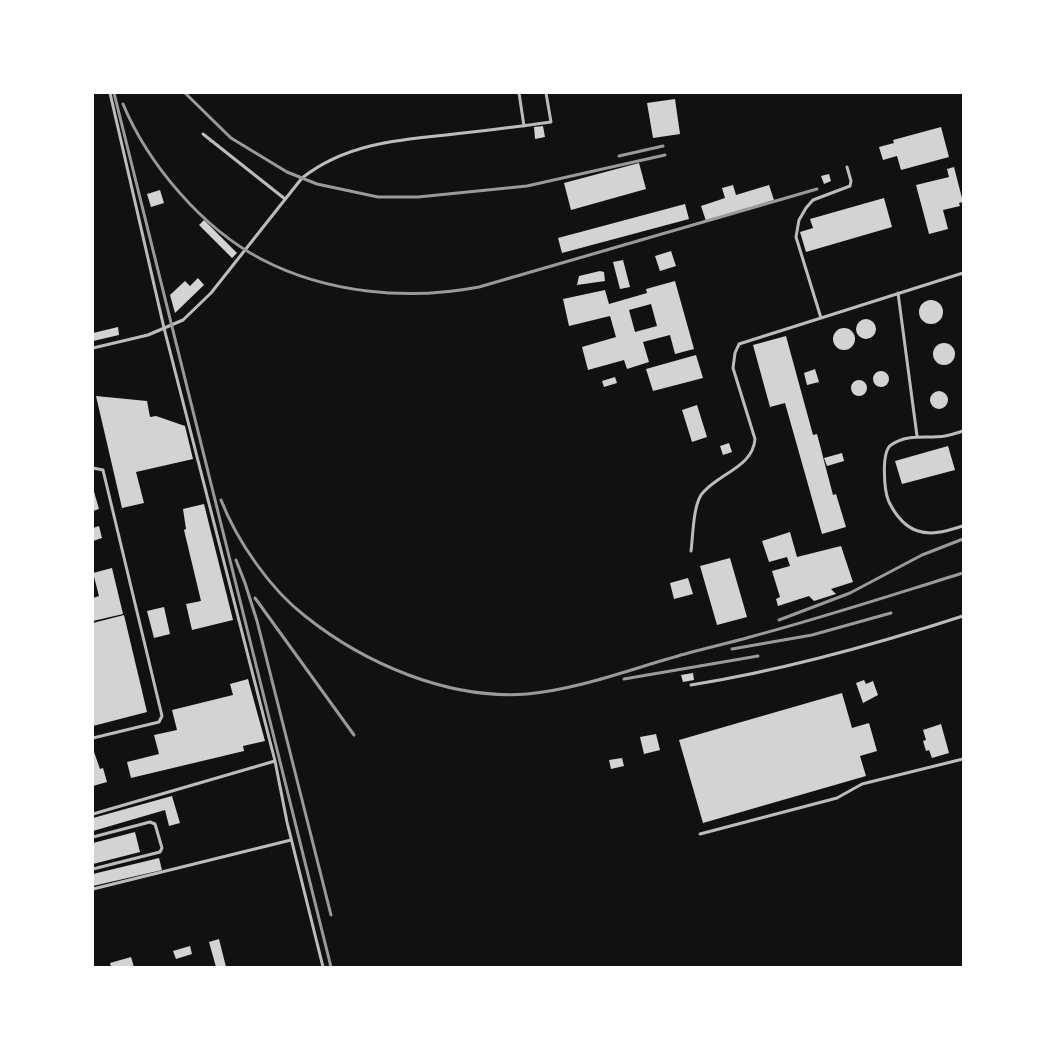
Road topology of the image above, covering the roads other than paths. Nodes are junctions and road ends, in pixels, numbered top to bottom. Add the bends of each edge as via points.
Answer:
1 (110, 93) edge
2 (519, 93) edge
3 (546, 93) edge
4 (524, 126) junction
5 (203, 134) dead end
6 (847, 167) dead end
7 (285, 199) junction
8 (963, 273) edge
9 (898, 293) junction
10 (821, 318) junction
11 (164, 328) junction
12 (93, 348) edge
13 (963, 431) edge
14 (917, 436) junction
15 (93, 468) edge
16 (963, 526) edge
17 (691, 551) dead end
18 (963, 616) edge
19 (691, 685) dead end
20 (93, 738) edge
21 (963, 759) edge
22 (275, 761) junction
23 (93, 814) edge
24 (700, 834) dead end
25 (93, 837) edge
26 (291, 840) junction
27 (93, 869) edge
28 (93, 889) edge
29 (322, 967) edge

1 - 11 lane
2 - 4 lane
3 - 4 lane via 551,122
4 - 7 lane via 387,141 354,149 318,165
5 - 7 lane
6 - 10 lane via 850,186 813,200 799,220 796,237
7 - 11 lane via 199,305 183,320
8 - 9 lane
9 - 10 lane
9 - 14 lane
10 - 17 lane via 739,344 733,368 755,446 750,457 703,493 698,502
11 - 12 lane
11 - 22 lane
13 - 14 lane via 945,436
14 - 16 lane via 889,446 885,455 889,502 904,524 918,531 942,533
15 - 20 lane via 103,470 162,716 159,722
18 - 19 lane via 753,675
21 - 24 lane via 862,784 837,798
22 - 23 lane
22 - 26 lane
25 - 27 lane via 150,822 155,824 162,848 160,852
26 - 28 lane
26 - 29 lane

